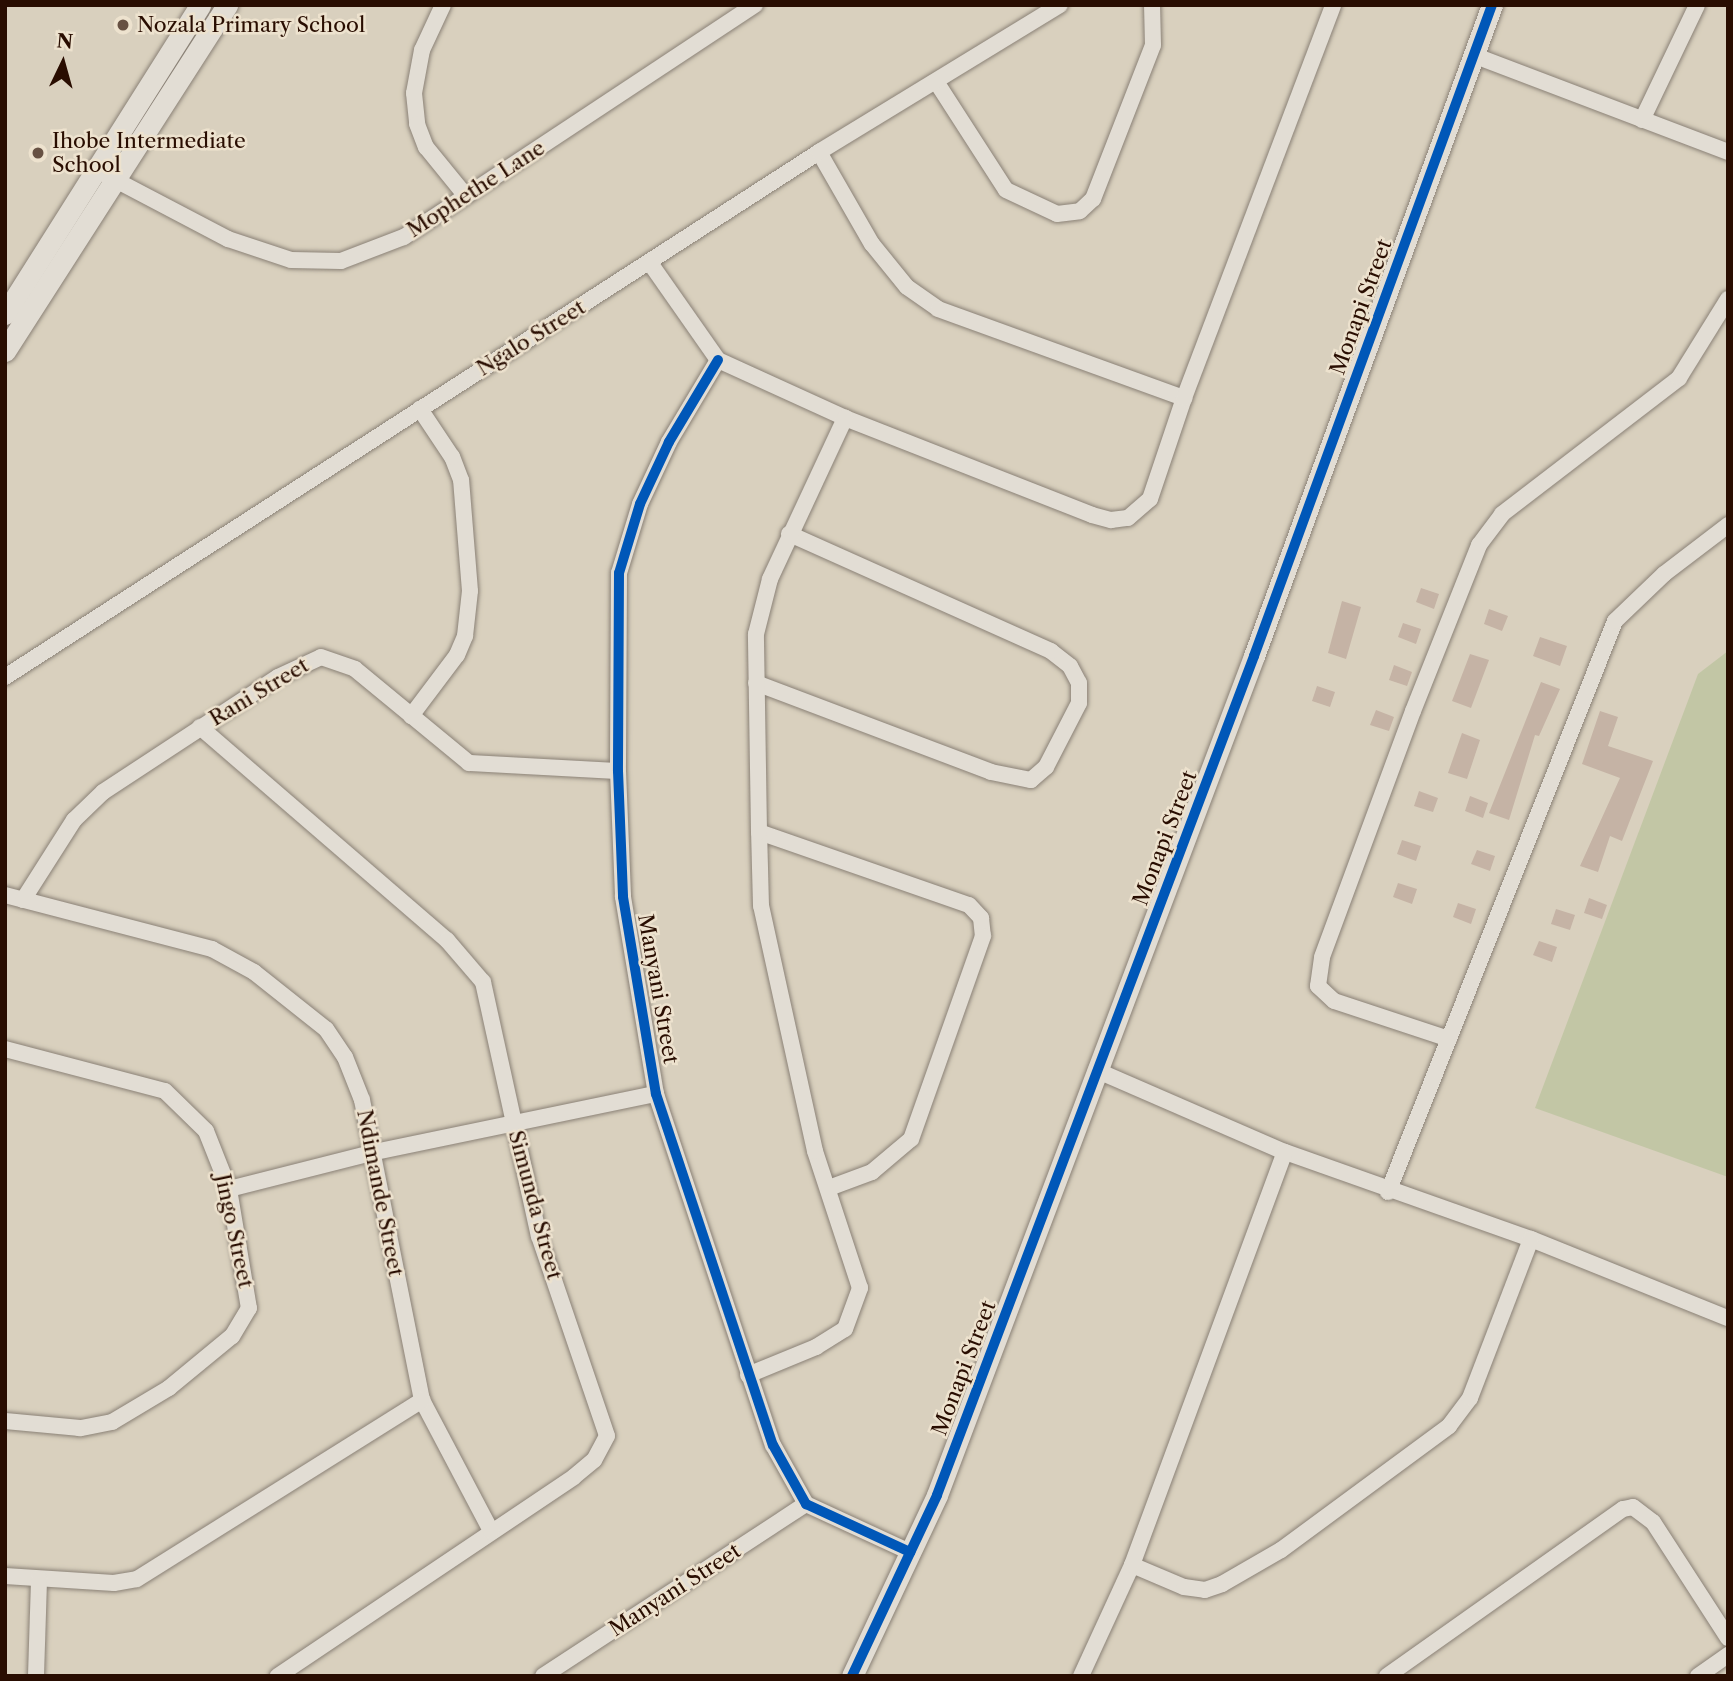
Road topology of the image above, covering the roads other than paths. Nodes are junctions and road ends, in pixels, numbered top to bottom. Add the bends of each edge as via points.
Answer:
1 (200, 5) edge
2 (227, 5) edge
3 (443, 5) edge
4 (755, 5) edge
5 (1060, 5) edge
6 (1152, 5) edge
7 (1334, 5) edge
8 (1492, 5) edge
9 (1697, 5) edge
10 (1473, 55) junction
11 (937, 83) junction
12 (1642, 120) junction
13 (819, 152) junction
14 (1728, 152) edge
15 (105, 174) junction
16 (466, 197) junction
17 (650, 263) junction
18 (1728, 299) edge
19 (5, 314) edge
20 (5, 351) edge
21 (718, 360) junction
22 (1184, 397) junction
23 (420, 409) junction
24 (845, 418) junction
25 (1728, 525) edge
26 (789, 534) junction
27 (5, 677) edge
28 (757, 683) junction
29 (411, 716) junction
30 (200, 727) junction
31 (618, 771) junction
32 (759, 832) junction
33 (5, 895) edge
34 (23, 900) junction
35 (1449, 1039) junction
36 (5, 1049) edge
37 (1096, 1070) junction
38 (656, 1094) junction
39 (513, 1122) junction
40 (375, 1152) junction
41 (1285, 1152) junction
42 (828, 1188) junction
43 (229, 1189) junction
44 (1388, 1192) junction
45 (1531, 1239) junction
46 (1728, 1318) edge
47 (748, 1375) junction
48 (422, 1400) junction
49 (5, 1421) edge
50 (806, 1504) junction
51 (491, 1531) junction
52 (910, 1552) junction
53 (1132, 1565) junction
54 (5, 1576) edge
55 (39, 1579) junction
56 (1728, 1638) edge
57 (1728, 1655) edge
58 (36, 1676) edge
59 (278, 1676) edge
60 (543, 1676) edge
61 (852, 1676) edge
62 (1082, 1676) edge
63 (1387, 1676) edge
64 (1698, 1676) edge

1 - 15 street
2 - 15 street
3 - 16 street via 422,50 414,93 417,124 426,147
4 - 16 street, Mophethe Lane
5 - 11 street, Ngalo Street
6 - 11 street via 1153,45 1093,199 1080,211 1057,215 1006,190
7 - 22 street
8 - 10 street, Monapi Street
9 - 12 street
10 - 12 street
10 - 37 street, Monapi Street via 1259,643
11 - 13 street, Ngalo Street
12 - 14 street
13 - 17 street, Ngalo Street
13 - 22 street via 872,244 907,287 938,309
15 - 16 street, Mophethe Lane via 228,239 291,260 341,261 404,237
15 - 19 street
15 - 20 street
17 - 21 street
17 - 23 street, Ngalo Street
18 - 35 street via 1679,378 1502,514 1479,545 1413,711 1322,957 1318,986 1334,1001
21 - 24 street
21 - 31 street, Manyani Street via 669,442 640,504 619,573
22 - 24 street via 1150,499 1138,512 1111,520
23 - 27 street, Ngalo Street
23 - 29 street via 452,457 461,480 470,591 465,636 457,655
24 - 26 street
25 - 35 street via 1615,621
26 - 28 street via 770,579 756,634
26 - 28 street via 1051,651 1070,666 1079,683 1079,703 1046,767 1031,780 991,772
28 - 32 street
29 - 30 street, Rani Street via 355,669 321,657 288,671
29 - 31 street, Rani Street via 469,763
30 - 34 street, Rani Street via 103,792 74,820
30 - 39 street, Simunda Street via 469,961 483,982
31 - 38 street, Manyani Street via 624,897
32 - 42 street via 761,906 815,1151
32 - 42 street via 969,905 981,918 983,936 911,1139 872,1172
33 - 34 street, Ndimande Street
34 - 40 street, Ndimande Street via 212,949 254,972 326,1029 345,1057
35 - 44 street
36 - 43 street, Jingo Street via 165,1091 206,1131
37 - 41 street
37 - 52 street, Monapi Street via 937,1495
38 - 39 street
38 - 47 street, Manyani Street
39 - 40 street
39 - 51 street, Simunda Street via 539,1236 607,1436 594,1460
40 - 43 street
40 - 48 street, Ndimande Street
41 - 44 street
41 - 53 street
42 - 47 street via 860,1288 854,1311 845,1329 816,1347
43 - 49 street, Jingo Street via 249,1308 232,1336 169,1388 112,1422 79,1428
44 - 45 street
45 - 46 street
45 - 53 street via 1470,1398 1449,1426 1282,1550 1222,1584 1205,1590 1184,1587
47 - 50 street, Manyani Street via 773,1445
48 - 51 street, Ndimande Street
48 - 55 street via 137,1579
50 - 52 street
50 - 60 street, Manyani Street
51 - 59 street, Simunda Street
52 - 61 street, Monapi Street
53 - 62 street
54 - 55 street
55 - 58 street
56 - 63 street via 1653,1522 1633,1507 1623,1509
57 - 64 street

